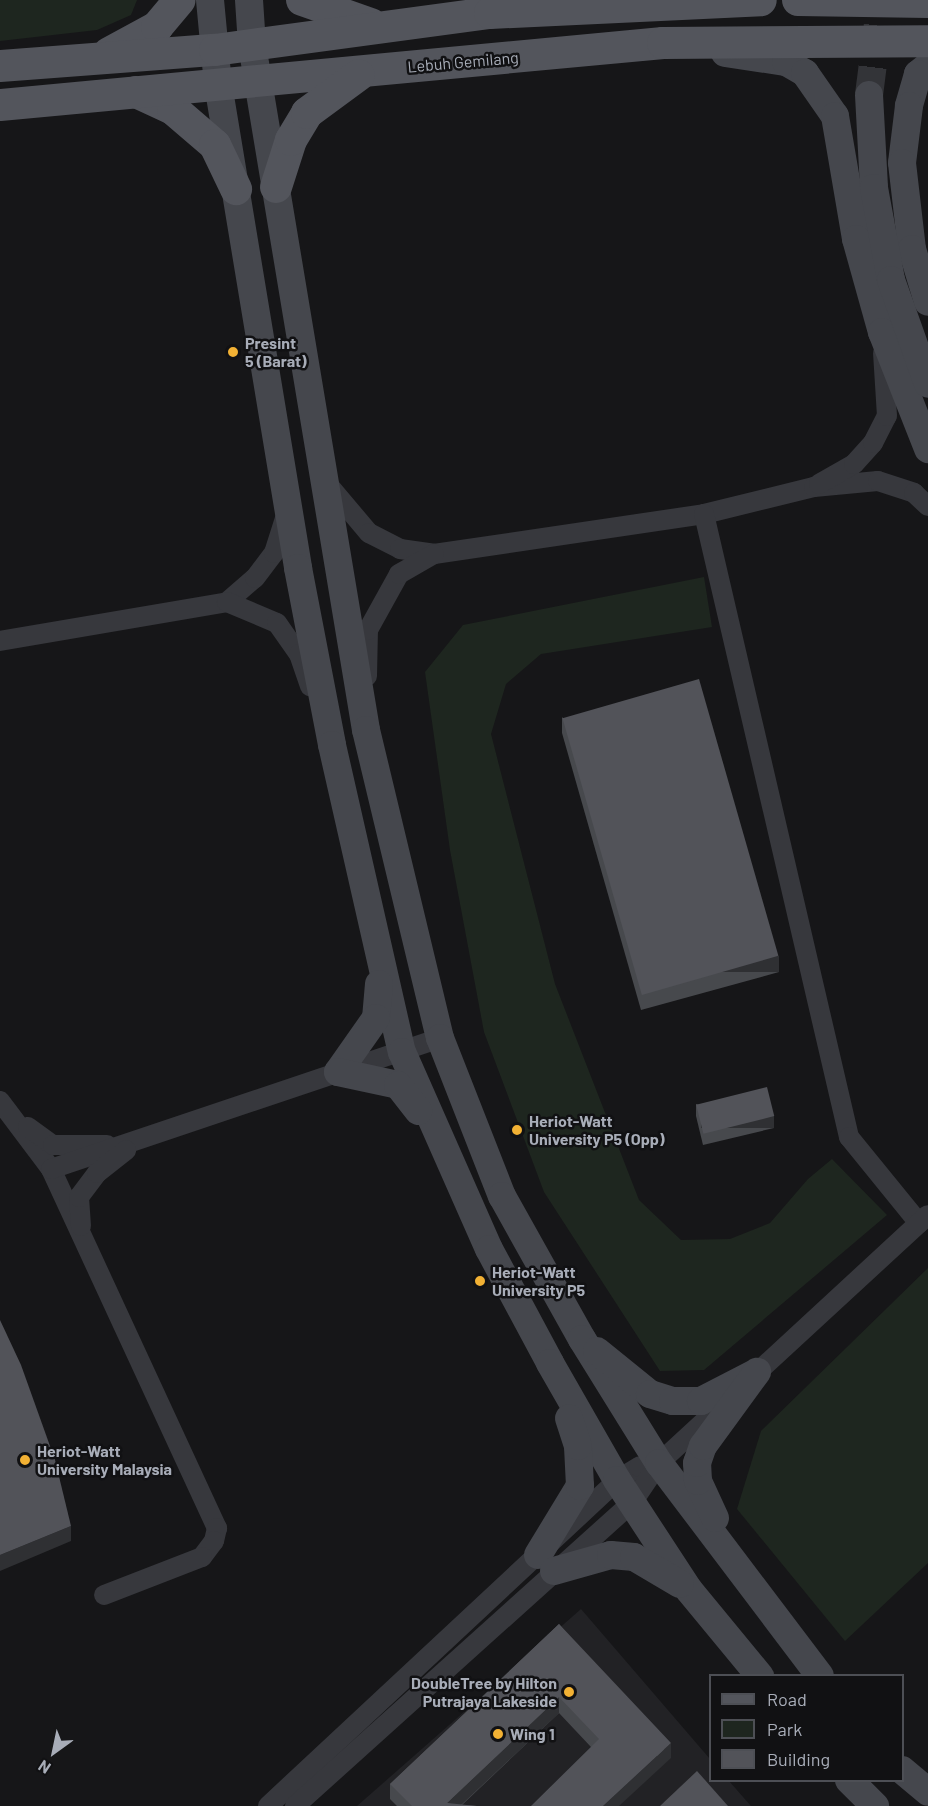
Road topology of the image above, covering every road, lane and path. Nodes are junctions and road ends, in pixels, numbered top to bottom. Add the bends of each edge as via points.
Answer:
1 (180, 0) edge
2 (210, 0) edge
3 (249, 0) edge
4 (302, 0) edge
5 (761, 0) edge
6 (798, 0) edge
7 (928, 2) edge
8 (382, 28) junction
9 (928, 41) edge
10 (663, 44) junction
11 (252, 45) junction
12 (214, 50) junction
13 (101, 57) junction
14 (0, 66) edge
15 (928, 66) edge
16 (364, 72) junction
17 (258, 82) junction
18 (218, 84) junction
19 (135, 92) junction
20 (869, 96) tunnel mouth
21 (0, 105) edge
22 (276, 187) junction
23 (236, 189) junction
24 (928, 302) edge
25 (882, 332) junction
26 (928, 384) edge
27 (928, 449) edge
28 (323, 478) junction
29 (814, 487) junction
30 (928, 506) edge
31 (288, 509) junction
32 (704, 514) junction
33 (434, 554) junction
34 (227, 602) junction
35 (0, 641) edge
36 (366, 730) junction
37 (332, 745) junction
38 (380, 968) junction
39 (440, 1038) junction
40 (402, 1052) junction
41 (338, 1072) junction
42 (0, 1101) edge
43 (14, 1116) junction
44 (438, 1139) junction
45 (133, 1144) junction
46 (51, 1169) junction
47 (924, 1219) edge
48 (82, 1241) junction
49 (582, 1339) junction
50 (549, 1363) junction
51 (757, 1372) junction
52 (659, 1463) junction
53 (625, 1491) junction
54 (546, 1563) junction
55 (689, 1590) junction
56 (104, 1595) dead end
57 (766, 1607) junction
58 (758, 1674) edge
59 (818, 1674) edge
60 (904, 1771) edge
61 (851, 1782) edge
62 (928, 1792) edge
63 (268, 1806) edge
64 (295, 1806) edge
65 (875, 1806) edge

1 - 13 main road via 157,27
2 - 12 street
3 - 11 street
4 - 8 main road
5 - 8 main road via 490,13
6 - 7 main road
8 - 11 main road
9 - 10 main road, Lebuh Gemilang
10 - 16 main road, Lebuh Gemilang
10 - 25 street via 786,62 806,73 821,91 835,117 856,239
11 - 12 main road
11 - 17 street
12 - 13 main road
12 - 18 street
13 - 14 main road
15 - 24 street via 918,74 909,106 902,164 912,249
16 - 17 main road, Lebuh Gemilang
16 - 22 main road via 307,113 291,140
17 - 18 main road, Lebuh Gemilang
17 - 22 street
18 - 19 main road, Lebuh Gemilang
18 - 23 street
19 - 21 main road, Lebuh Gemilang
19 - 23 main road via 173,109 200,131 214,145
20 - 26 street via 874,188 891,280
22 - 28 street
23 - 31 street
25 - 27 street
25 - 29 street via 887,416 873,443 854,464
28 - 33 street via 369,533 400,549
28 - 36 street
29 - 30 street via 878,481 914,493
29 - 32 street
31 - 34 street via 274,552 255,578
31 - 37 street
32 - 33 street
32 - 47 street via 849,1137
33 - 36 street via 399,574 368,630
34 - 35 street
34 - 37 street via 277,623 299,654
36 - 39 street
37 - 38 street
38 - 40 street
38 - 41 street via 376,1018
39 - 40 street
39 - 49 street via 502,1196
40 - 41 street
40 - 44 street
41 - 44 street via 398,1085
41 - 45 street
42 - 43 street
43 - 45 street via 53,1145
43 - 46 street
44 - 50 street via 489,1249
45 - 46 street
45 - 48 street via 97,1173 79,1197
46 - 48 street
47 - 51 street
48 - 56 street via 217,1528 214,1541 202,1557
49 - 51 street via 650,1394 673,1401 702,1401
49 - 52 street
50 - 53 street
50 - 54 street via 578,1446 582,1476
51 - 52 street
51 - 57 street via 703,1446 697,1463 698,1481 708,1505
52 - 53 street
52 - 53 street via 639,1467
52 - 57 street
53 - 54 street
53 - 54 street
53 - 55 street
54 - 55 street via 634,1557
54 - 63 street
54 - 64 street
55 - 58 street
57 - 59 street
60 - 62 street
61 - 65 street

